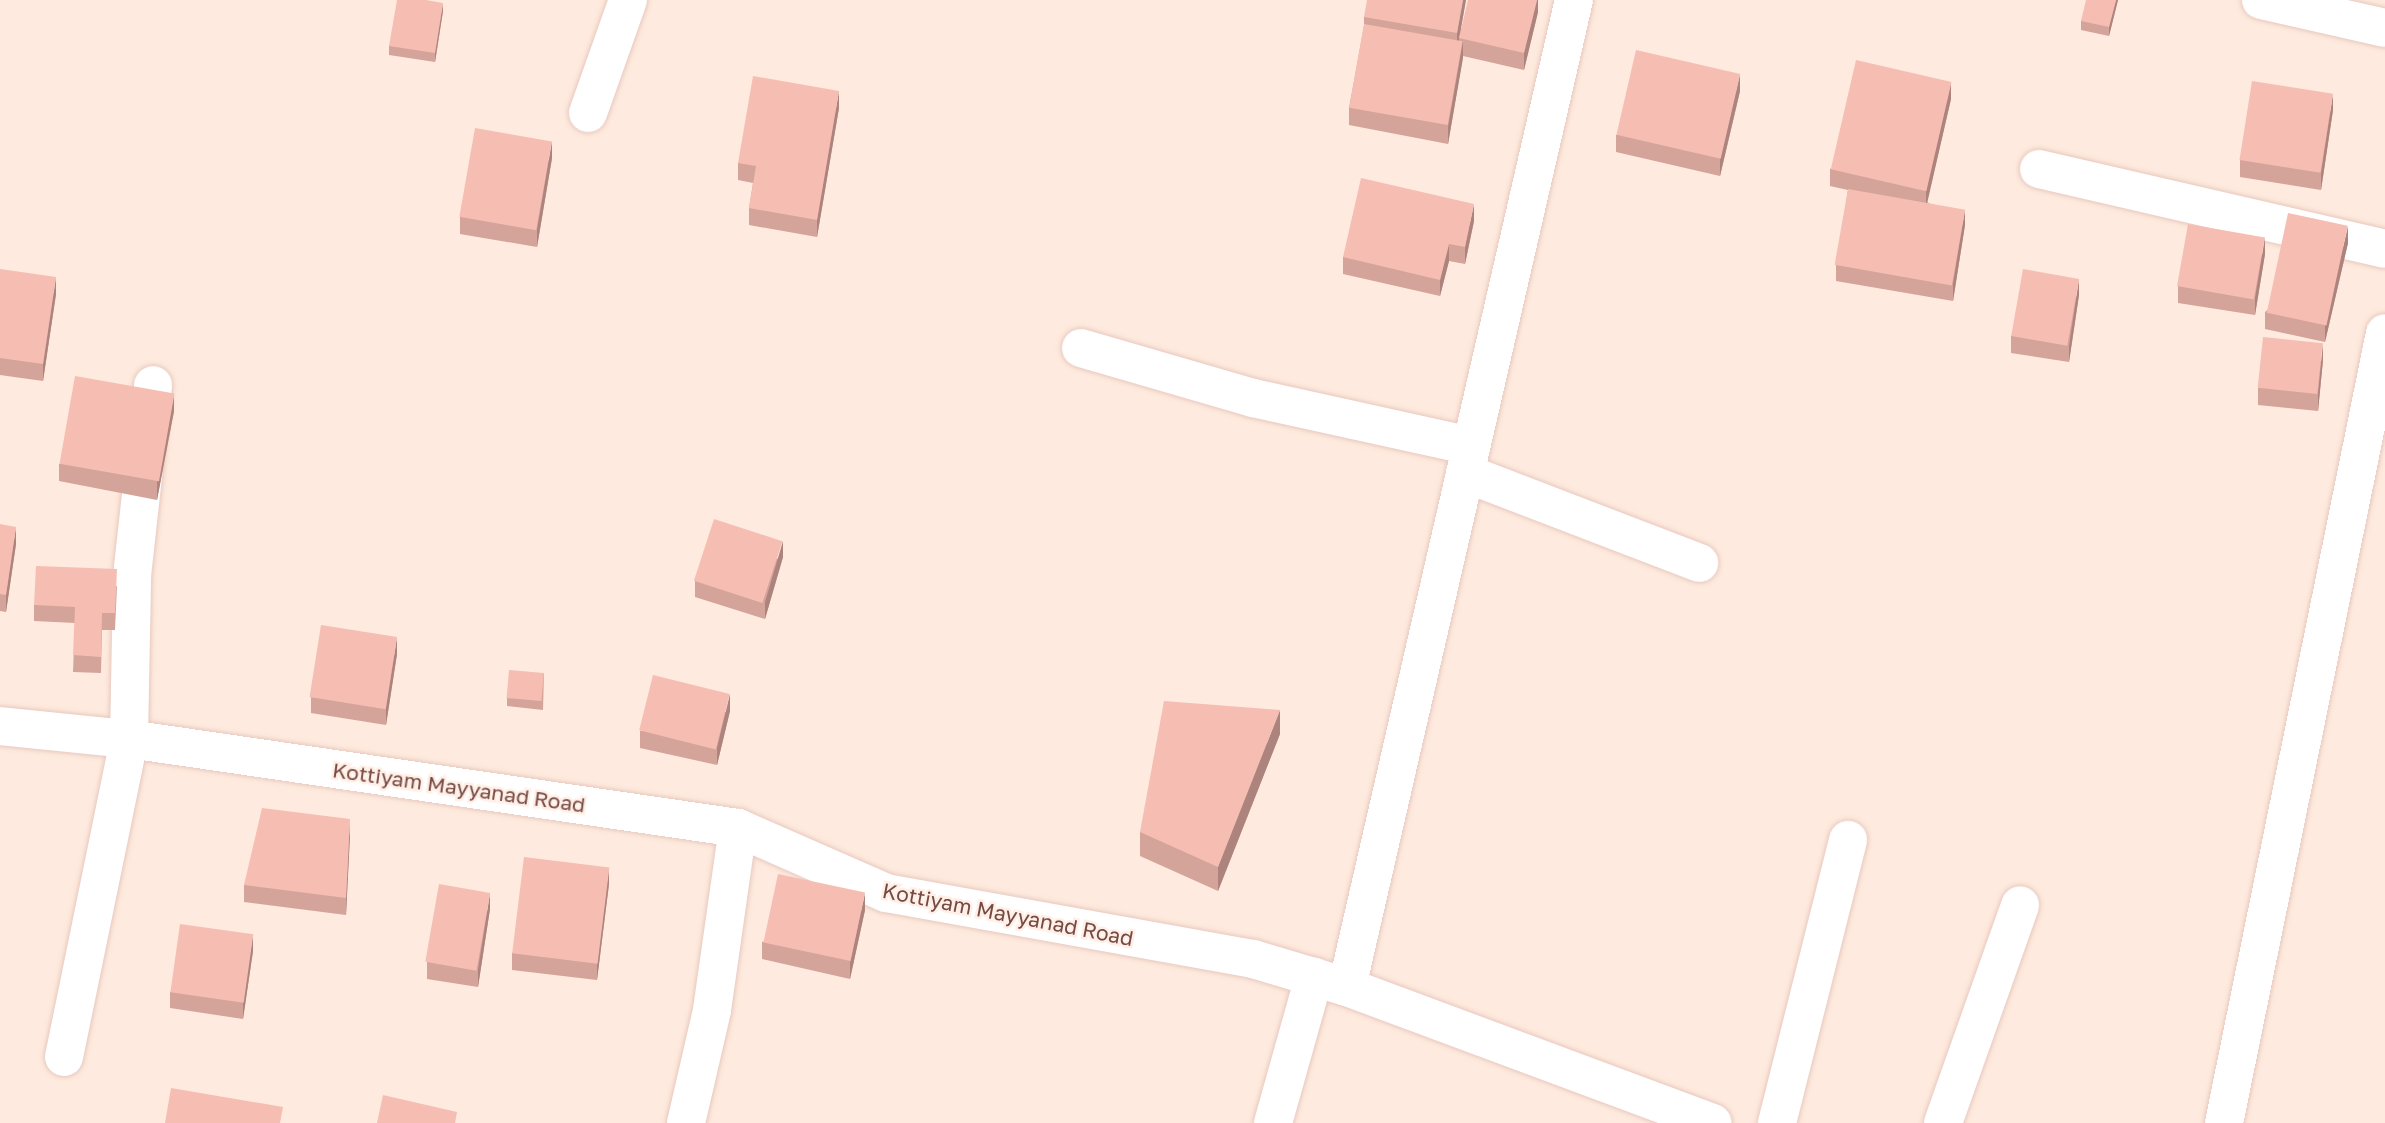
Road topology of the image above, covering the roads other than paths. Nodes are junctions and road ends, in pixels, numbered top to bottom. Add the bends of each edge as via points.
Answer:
1 (628, 0) edge
2 (1574, 0) edge
3 (2261, 0) edge
4 (2385, 28) edge
5 (587, 113) dead end
6 (2039, 169) dead end
7 (2385, 249) edge
8 (2385, 333) edge
9 (1081, 348) dead end
10 (153, 386) dead end
11 (1468, 460) junction
12 (1699, 563) dead end
13 (0, 726) edge
14 (129, 739) junction
15 (738, 828) junction
16 (1848, 840) dead end
17 (2020, 905) dead end
18 (1331, 982) junction
19 (64, 1057) dead end
20 (1702, 1121) edge
21 (686, 1123) edge
22 (1273, 1123) edge
23 (1777, 1123) edge
24 (1942, 1123) edge
25 (2224, 1123) edge

1 - 5 street
2 - 11 street
3 - 4 street
6 - 7 street
8 - 25 street
9 - 11 street
10 - 14 street via 132,576
11 - 12 street
11 - 18 street
13 - 14 street, Kottiyam Mayyanad Road
14 - 15 street, Kottiyam Mayyanad Road
14 - 19 street
15 - 18 street, Kottiyam Mayyanad Road via 886,894 1253,959
15 - 21 street via 712,1010
16 - 23 street
17 - 24 street
18 - 20 street, Kottiyam Mayyanad Road
18 - 22 street

